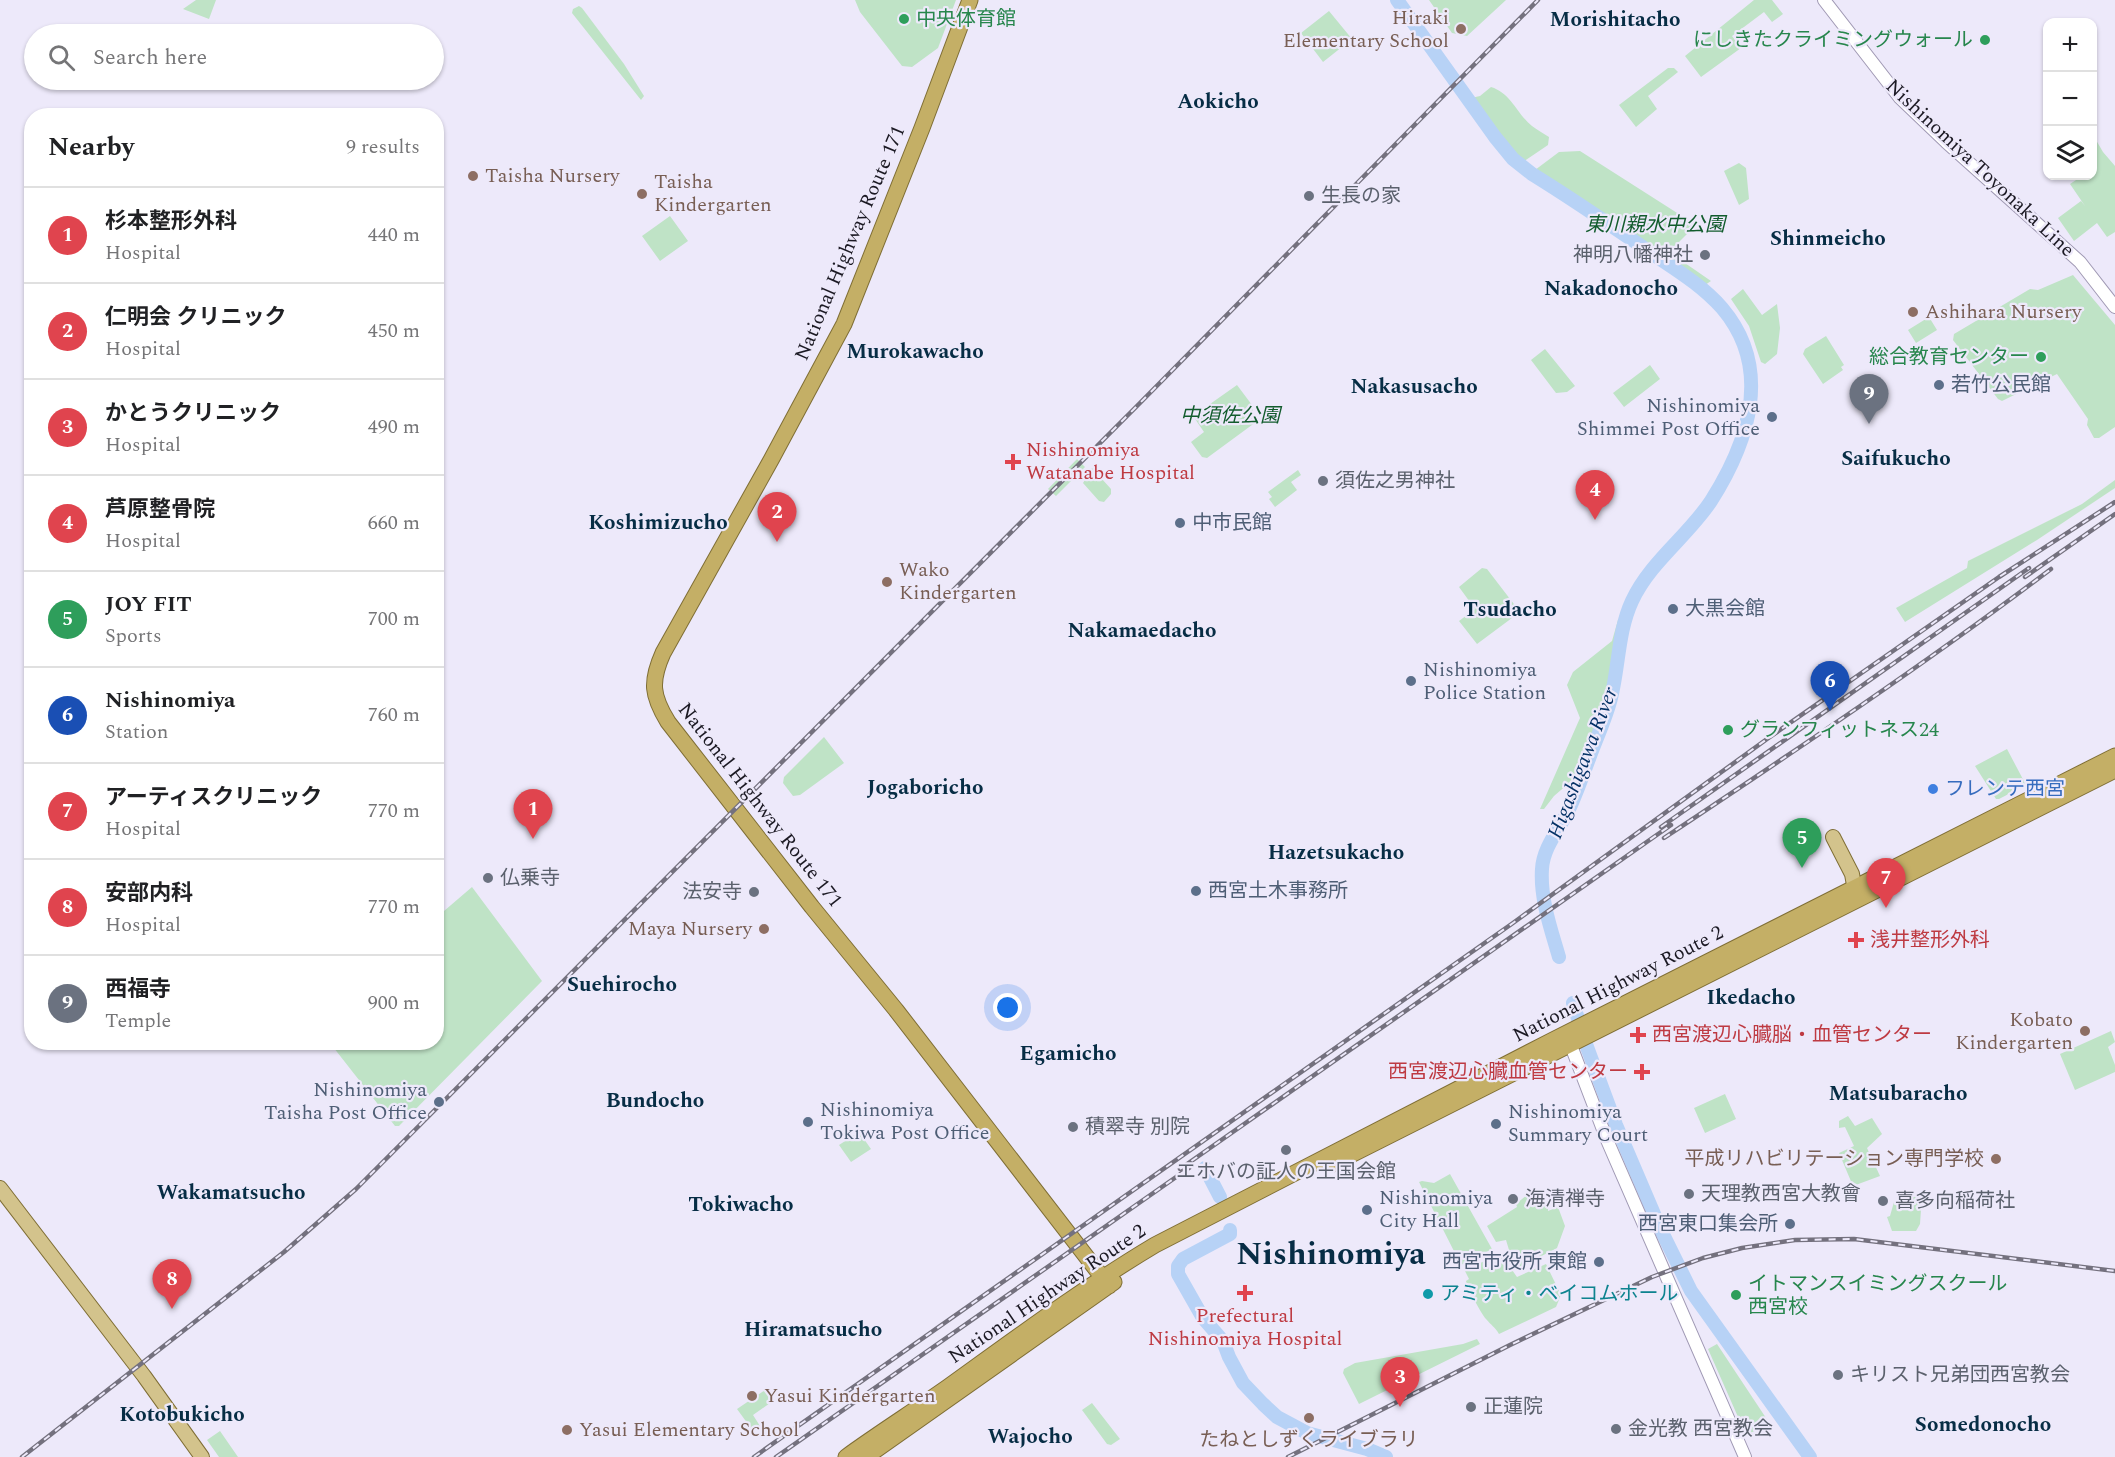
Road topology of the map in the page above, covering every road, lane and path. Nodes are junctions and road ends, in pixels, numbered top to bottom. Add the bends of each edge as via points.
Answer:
1 (970, 0) edge
2 (1824, 0) edge
3 (2115, 307) edge
4 (2115, 756) edge
5 (2115, 770) edge
6 (1830, 839) dead end
7 (1856, 894) junction
8 (1578, 1034) junction
9 (0, 1188) edge
10 (1106, 1282) junction
11 (202, 1457) edge
12 (846, 1457) edge
13 (866, 1457) edge
14 (1744, 1457) edge

1 - 10 highway, National Highway Route 171 via 844,324 663,653 654,691 668,722
2 - 3 main road, Nishinomiya Toyonaka Line via 1900,98 2080,262
4 - 7 highway, National Highway Route 2
5 - 7 highway, National Highway Route 2
6 - 7 main road
7 - 8 highway, National Highway Route 2
8 - 10 highway, National Highway Route 2 via 1166,1239
8 - 14 main road via 1611,1150
9 - 11 main road
10 - 12 highway, National Highway Route 2
10 - 13 highway, National Highway Route 2

